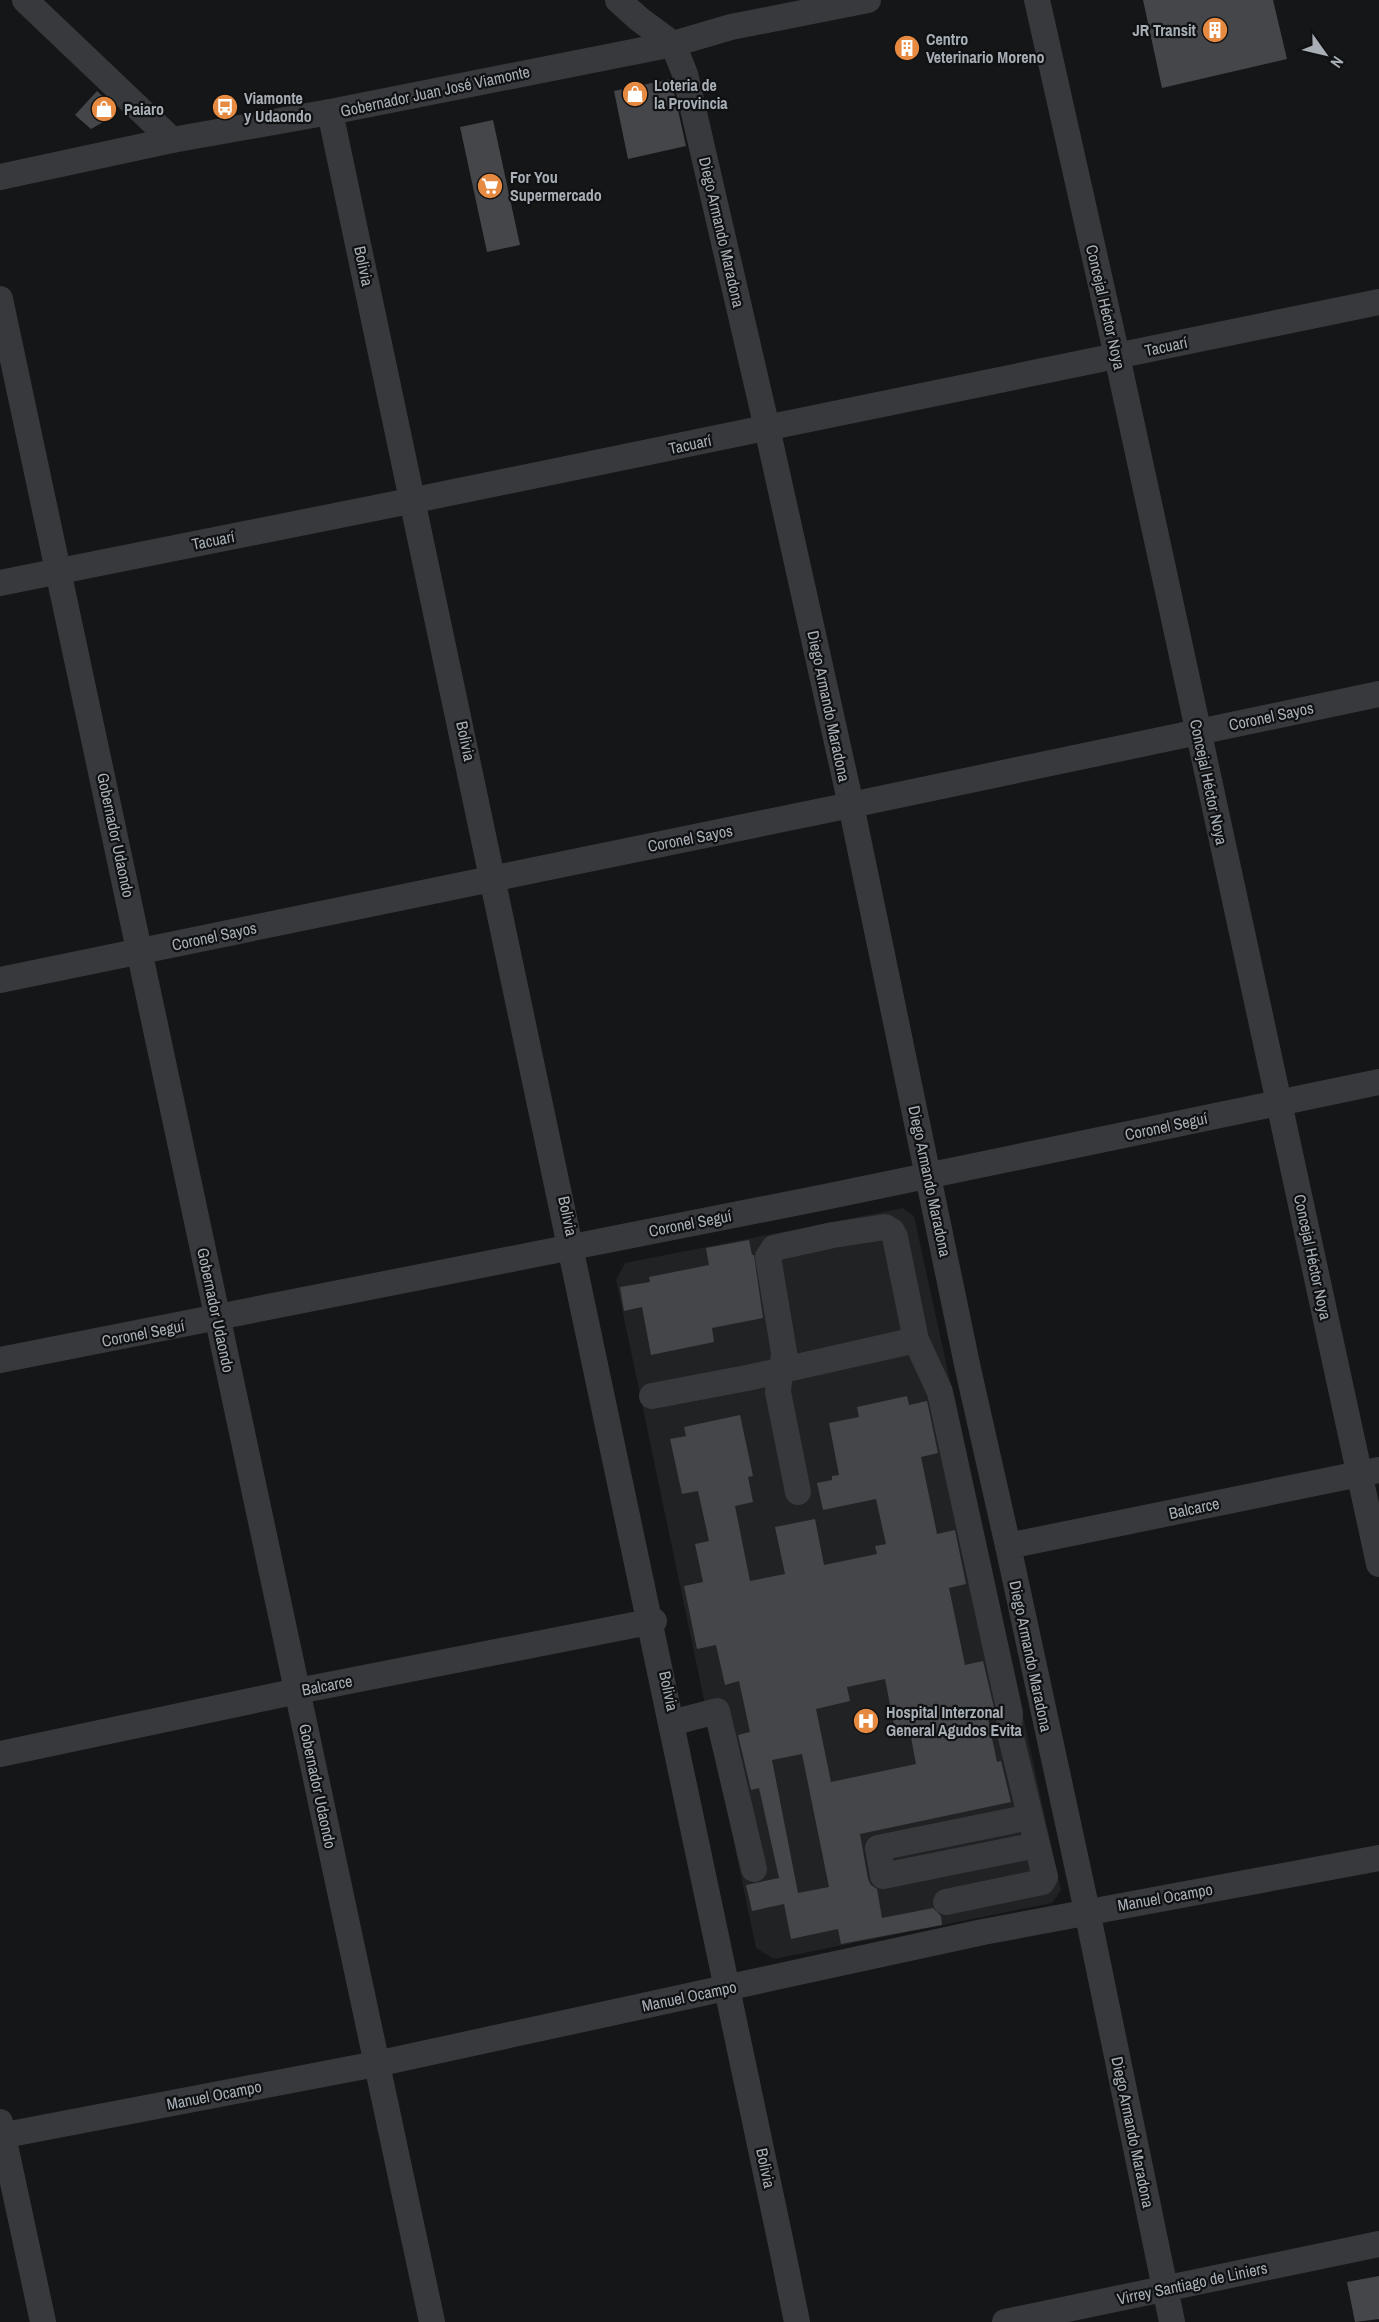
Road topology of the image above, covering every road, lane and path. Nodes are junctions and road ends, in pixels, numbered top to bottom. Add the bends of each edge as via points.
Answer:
1 (25, 0) edge
2 (618, 0) edge
3 (868, 0) edge
4 (1037, 0) edge
5 (672, 44) junction
6 (330, 112) junction
7 (172, 140) junction
8 (0, 177) edge
9 (0, 299) edge
10 (1379, 302) edge
11 (1117, 356) junction
12 (767, 428) junction
13 (415, 500) junction
14 (59, 570) junction
15 (0, 583) edge
16 (1379, 694) edge
17 (1198, 731) junction
18 (851, 805) junction
19 (495, 877) junction
20 (141, 951) junction
21 (0, 980) edge
22 (1379, 1082) edge
23 (1279, 1102) junction
24 (929, 1176) junction
25 (825, 1197) junction
26 (833, 1235) junction
27 (574, 1246) junction
28 (217, 1319) junction
29 (916, 1340) junction
30 (0, 1360) edge
31 (968, 1369) junction
32 (781, 1371) junction
33 (934, 1377) junction
34 (652, 1396) dead end
35 (1369, 1472) edge
36 (798, 1492) dead end
37 (1008, 1546) junction
38 (1379, 1564) edge
39 (654, 1621) junction
40 (298, 1691) junction
41 (1043, 1712) junction
42 (1008, 1719) junction
43 (675, 1722) junction
44 (0, 1754) edge
45 (1030, 1817) junction
46 (960, 1831) junction
47 (1037, 1845) junction
48 (1379, 1858) edge
49 (966, 1859) junction
50 (754, 1869) dead end
51 (975, 1895) junction
52 (946, 1902) dead end
53 (1087, 1911) junction
54 (983, 1932) junction
55 (729, 1987) junction
56 (376, 2064) junction
57 (1, 2131) edge
58 (1379, 2244) edge
59 (1165, 2288) junction
60 (43, 2322) edge
61 (432, 2322) edge
62 (797, 2322) edge
63 (1005, 2322) edge
64 (1172, 2322) edge

1 - 7 street
2 - 5 street
3 - 5 street, Gobernador Juan José Viamonte via 731,27
4 - 11 street, Concejal Héctor Noya
5 - 6 street, Gobernador Juan José Viamonte
5 - 12 street, Diego Armando Maradona via 685,74
6 - 7 street, Gobernador Juan José Viamonte
6 - 13 street, Bolivia
7 - 8 street, Gobernador Juan José Viamonte
9 - 14 street, Gobernador Udaondo
10 - 11 street, Tacuarí
11 - 12 street, Tacuarí
11 - 17 street, Concejal Héctor Noya
12 - 13 street, Tacuarí
12 - 18 street, Diego Armando Maradona
13 - 14 street, Tacuarí
13 - 19 street, Bolivia
14 - 15 street, Tacuarí
14 - 20 street, Gobernador Udaondo
16 - 17 street, Coronel Sayos
17 - 18 street, Coronel Sayos
17 - 23 street, Concejal Héctor Noya
18 - 19 street, Coronel Sayos
18 - 24 street, Diego Armando Maradona
19 - 20 street, Coronel Sayos
19 - 27 street, Bolivia
20 - 21 street, Coronel Sayos
20 - 28 street, Gobernador Udaondo
22 - 23 street, Coronel Seguí
23 - 24 street, Coronel Seguí
23 - 35 street, Concejal Héctor Noya
24 - 25 street, Coronel Seguí
24 - 31 street, Diego Armando Maradona
25 - 26 street
25 - 27 street, Coronel Seguí
26 - 29 street via 879,1227 892,1231
26 - 32 street via 774,1248 769,1253 784,1352
27 - 28 street, Coronel Seguí
27 - 39 street, Bolivia
28 - 30 street, Coronel Seguí
28 - 40 street, Gobernador Udaondo
29 - 32 street
29 - 33 street
31 - 33 street
31 - 37 street, Diego Armando Maradona
32 - 34 street
32 - 36 street via 778,1392
33 - 42 street via 1010,1713
35 - 37 street, Balcarce
35 - 38 street, Concejal Héctor Noya
37 - 41 street, Diego Armando Maradona
39 - 40 street, Balcarce
39 - 43 street, Bolivia
40 - 44 street, Balcarce
40 - 56 street, Gobernador Udaondo
41 - 42 street
41 - 53 street, Diego Armando Maradona
42 - 45 street
43 - 50 street via 717,1711
43 - 55 street, Bolivia
45 - 46 street
45 - 47 street
46 - 49 street
46 - 49 street via 878,1848 883,1876
47 - 49 street
47 - 51 street via 1044,1881
48 - 53 street, Manuel Ocampo
49 - 51 street
51 - 52 street
51 - 54 street
53 - 54 street, Manuel Ocampo
53 - 59 street, Diego Armando Maradona
54 - 55 street, Manuel Ocampo
55 - 56 street, Manuel Ocampo
55 - 62 street, Bolivia
56 - 57 street, Manuel Ocampo
56 - 61 street, Gobernador Udaondo
57 - 60 street
58 - 59 street, Virrey Santiago de Liniers
59 - 63 street, Virrey Santiago de Liniers
59 - 64 street, Diego Armando Maradona

